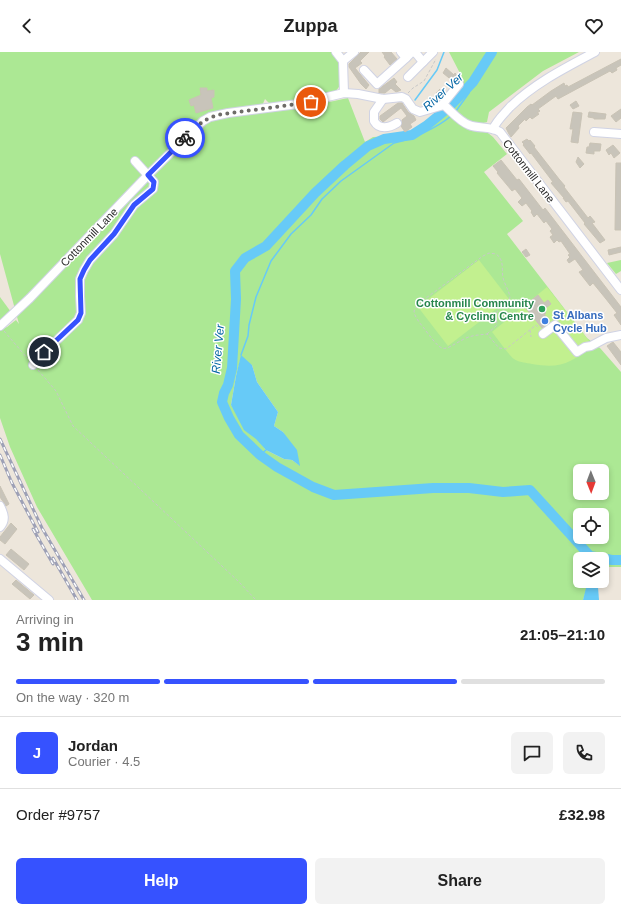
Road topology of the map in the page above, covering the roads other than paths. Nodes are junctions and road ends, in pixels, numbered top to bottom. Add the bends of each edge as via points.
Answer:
1 (336, 52) edge
2 (354, 52) edge
3 (596, 52) edge
4 (407, 54) edge
5 (433, 54) edge
6 (343, 61) junction
7 (423, 62) junction
8 (364, 70) dead end
9 (408, 77) dead end
10 (459, 84) dead end
11 (344, 93) junction
12 (383, 100) junction
13 (446, 108) junction
14 (397, 123) dead end
15 (493, 129) junction
16 (594, 132) dead end
17 (621, 134) edge
18 (135, 161) dead end
19 (148, 175) junction
20 (618, 279) edge
21 (621, 290) edge
22 (0, 326) edge
23 (543, 334) road end
24 (621, 335) edge
25 (33, 364) road end
26 (0, 506) edge
27 (2, 525) edge
28 (0, 558) edge
29 (44, 599) edge

1 - 6 street
2 - 6 street
3 - 15 street via 545,79 521,96 497,121
4 - 7 street via 415,52
4 - 8 street via 377,84
5 - 7 street
6 - 11 street
7 - 9 street
10 - 13 street
11 - 12 street, Cottonmill Lane
11 - 19 street, Cottonmill Lane via 311,102 210,117
12 - 13 street, Cottonmill Lane via 404,98 416,111 423,112
12 - 14 street via 374,112 376,125 383,127
13 - 15 street via 469,125
15 - 20 street, Cottonmill Lane via 500,132
16 - 17 street
18 - 19 street
19 - 22 street, Cottonmill Lane
19 - 25 street via 154,182 153,189 134,205 84,270 80,279 81,313 78,320
20 - 21 street, Cottonmill Lane
23 - 24 street via 556,325 577,352 606,338
26 - 27 street via 5,518
28 - 29 street

